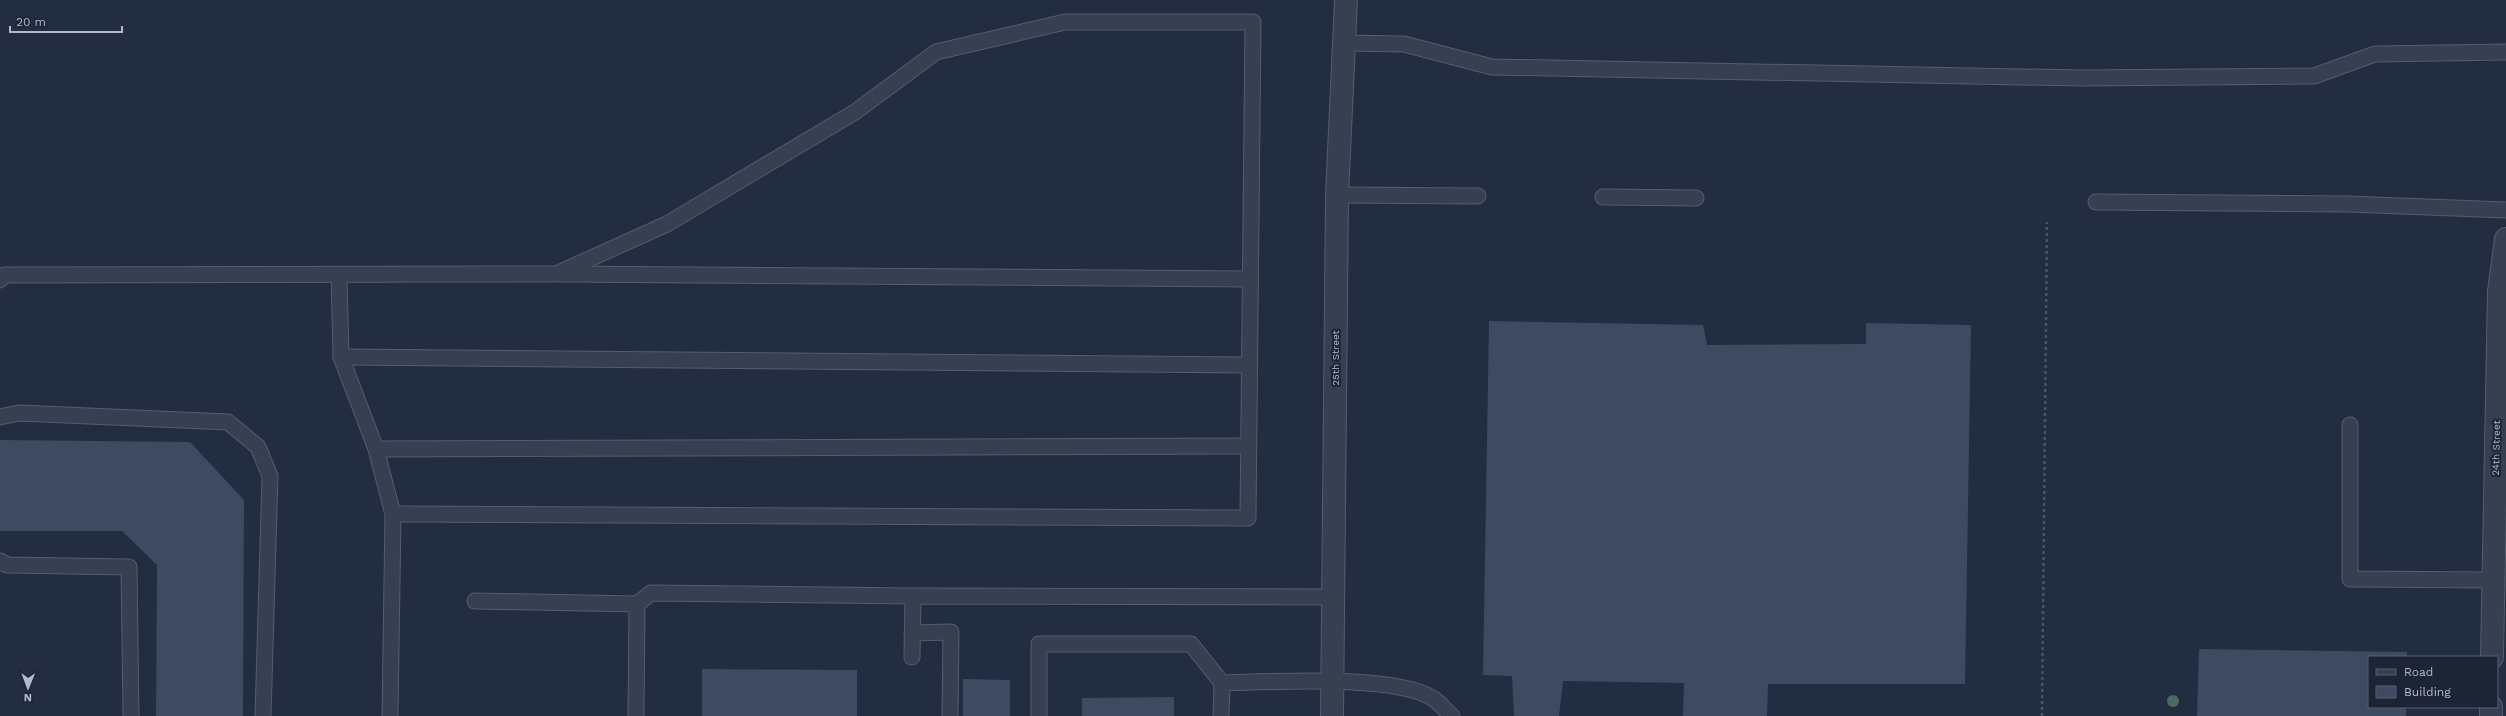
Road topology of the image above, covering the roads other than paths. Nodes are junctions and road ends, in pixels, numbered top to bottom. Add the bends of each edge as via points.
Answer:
1 (1346, 0) edge
2 (1344, 43) junction
3 (2506, 52) edge
4 (1337, 195) junction
5 (1478, 196) dead end
6 (1604, 197) dead end
7 (1696, 198) dead end
8 (2096, 202) dead end
9 (2506, 210) edge
10 (2506, 239) edge
11 (556, 274) junction
12 (339, 275) junction
13 (1250, 279) junction
14 (0, 280) edge
15 (341, 357) junction
16 (1249, 364) junction
17 (0, 417) edge
18 (2350, 425) dead end
19 (1248, 446) junction
20 (376, 449) junction
21 (393, 514) junction
22 (2500, 514) edge
23 (0, 561) edge
24 (2493, 580) junction
25 (912, 596) junction
26 (1333, 597) junction
27 (475, 601) dead end
28 (637, 604) junction
29 (912, 633) junction
30 (2492, 656) edge
31 (912, 657) dead end
32 (1332, 682) junction
33 (1222, 683) junction
34 (131, 716) edge
35 (263, 716) edge
36 (390, 716) edge
37 (636, 716) edge
38 (950, 716) edge
39 (1039, 716) edge
40 (1222, 716) edge
41 (1332, 716) edge
42 (1452, 716) edge

1 - 2 street, 25th Street
2 - 3 lane via 1404,44 1492,67 2080,78 2314,76 2375,54
2 - 4 street, 25th Street
4 - 5 lane
4 - 26 street, 25th Street
6 - 7 lane
8 - 9 lane via 2348,204
10 - 22 street, 24th Street via 2499,291
11 - 12 lane
11 - 13 lane
11 - 13 lane via 667,224 855,112 936,52 1065,22 1253,22
12 - 14 lane via 4,275
12 - 15 lane
13 - 16 lane
15 - 16 lane
15 - 20 lane
16 - 19 lane
17 - 35 lane via 19,413 228,422 258,447 270,476
18 - 24 lane via 2350,579
19 - 20 lane
19 - 21 lane via 1248,518
20 - 21 lane
21 - 36 lane
22 - 24 street, 24th Street
23 - 34 lane via 7,565 129,567
24 - 30 street, 24th Street
25 - 26 lane
25 - 28 lane via 651,593
25 - 29 lane
26 - 32 street, 25th Street
27 - 28 lane
28 - 37 lane
29 - 31 lane
29 - 38 lane via 951,632
32 - 33 lane
32 - 41 street, 25th Street
32 - 42 lane via 1396,685 1434,699
33 - 39 lane via 1191,644 1039,644
33 - 40 lane

